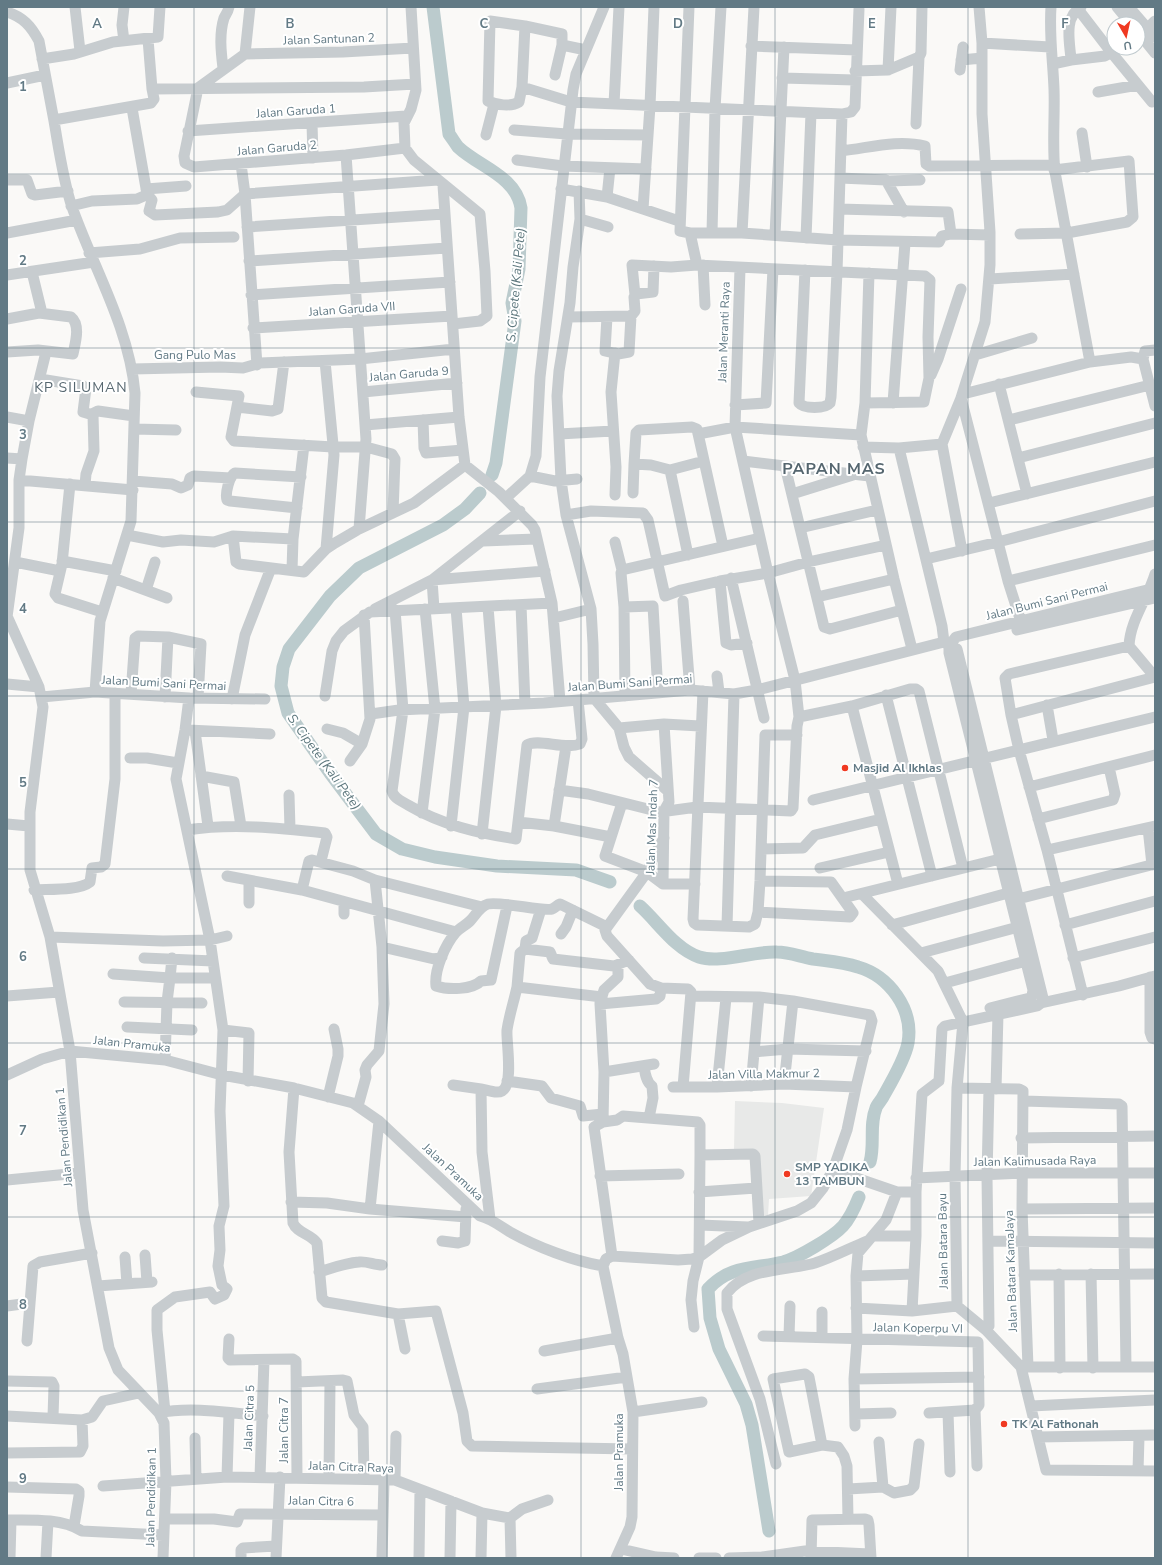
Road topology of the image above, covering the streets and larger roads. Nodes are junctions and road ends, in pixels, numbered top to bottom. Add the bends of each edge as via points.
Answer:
1 (75, 7) edge
2 (124, 7) edge
3 (160, 7) edge
4 (229, 7) edge
5 (250, 7) edge
6 (411, 7) edge
7 (604, 7) edge
8 (619, 7) edge
9 (654, 7) edge
10 (689, 7) edge
11 (721, 7) edge
12 (754, 7) edge
13 (891, 7) edge
14 (922, 7) edge
15 (978, 7) edge
16 (1051, 7) edge
17 (1117, 7) edge
18 (1129, 7) edge
19 (1079, 8) edge
20 (859, 9) dead end
21 (15, 11) edge
22 (1124, 16) edge
23 (525, 26) junction
24 (1147, 27) edge
25 (1155, 37) edge
26 (148, 39) junction
27 (1106, 40) edge
28 (124, 41) junction
29 (982, 43) junction
30 (562, 45) junction
31 (751, 46) junction
32 (784, 47) junction
33 (963, 47) dead end
34 (413, 48) junction
35 (1050, 48) junction
36 (586, 50) junction
37 (856, 50) junction
38 (80, 51) junction
39 (1155, 53) edge
40 (245, 54) junction
41 (1106, 55) edge
42 (1118, 56) edge
43 (919, 57) junction
44 (982, 58) junction
45 (42, 59) junction
46 (1071, 60) junction
47 (1057, 63) dead end
48 (223, 68) junction
49 (888, 70) junction
50 (45, 75) junction
51 (555, 75) dead end
52 (855, 76) junction
53 (782, 78) junction
54 (7, 83) edge
55 (415, 84) junction
56 (1138, 85) junction
57 (522, 87) junction
58 (198, 88) junction
59 (152, 89) junction
60 (1098, 92) dead end
61 (571, 102) junction
62 (1152, 102) dead end
63 (494, 104) junction
64 (614, 104) junction
65 (650, 106) junction
66 (684, 107) junction
67 (132, 108) junction
68 (715, 108) junction
69 (748, 110) junction
70 (781, 112) junction
71 (811, 113) junction
72 (842, 114) junction
73 (406, 116) junction
74 (54, 120) junction
75 (312, 123) junction
76 (916, 124) dead end
77 (514, 130) dead end
78 (188, 131) junction
79 (1082, 133) dead end
80 (566, 134) junction
81 (648, 134) junction
82 (486, 135) dead end
83 (405, 148) junction
84 (841, 151) junction
85 (346, 155) junction
86 (313, 158) junction
87 (517, 160) dead end
88 (241, 164) junction
89 (563, 166) junction
90 (985, 166) junction
91 (1087, 166) junction
92 (1054, 167) junction
93 (610, 168) junction
94 (646, 169) junction
95 (840, 178) junction
96 (7, 180) edge
97 (920, 180) dead end
98 (888, 181) junction
99 (440, 182) junction
100 (186, 186) dead end
101 (348, 187) junction
102 (561, 189) junction
103 (68, 191) junction
104 (146, 191) junction
105 (579, 191) junction
106 (245, 194) junction
107 (607, 197) junction
108 (72, 206) junction
109 (643, 209) junction
110 (839, 209) junction
111 (904, 212) junction
112 (444, 214) junction
113 (580, 219) junction
114 (77, 220) junction
115 (351, 220) junction
116 (680, 221) junction
117 (247, 227) junction
118 (608, 227) dead end
119 (712, 232) junction
120 (7, 233) edge
121 (690, 233) junction
122 (742, 233) junction
123 (1067, 233) junction
124 (951, 234) junction
125 (990, 234) junction
126 (1020, 234) dead end
127 (775, 235) junction
128 (234, 236) dead end
129 (806, 238) junction
130 (838, 240) junction
131 (905, 243) junction
132 (447, 248) junction
133 (352, 255) junction
134 (92, 258) junction
135 (249, 261) junction
136 (700, 265) junction
137 (654, 266) junction
138 (740, 268) junction
139 (773, 269) junction
140 (805, 270) junction
141 (32, 272) junction
142 (837, 272) junction
143 (869, 273) junction
144 (1074, 274) junction
145 (7, 275) edge
146 (902, 275) junction
147 (990, 278) junction
148 (450, 282) junction
149 (356, 288) junction
150 (962, 289) dead end
151 (251, 295) junction
152 (635, 295) junction
153 (705, 305) dead end
154 (39, 313) junction
155 (631, 316) junction
156 (568, 317) junction
157 (607, 317) junction
158 (7, 319) edge
159 (452, 320) junction
160 (358, 322) junction
161 (253, 328) junction
162 (1032, 338) dead end
163 (454, 349) junction
164 (1155, 350) edge
165 (8, 352) edge
166 (46, 352) junction
167 (615, 353) junction
168 (975, 355) junction
169 (360, 359) junction
170 (1143, 359) junction
171 (325, 361) junction
172 (284, 362) junction
173 (1090, 362) junction
174 (7, 363) edge
175 (257, 365) junction
176 (132, 369) junction
177 (929, 378) junction
178 (40, 379) junction
179 (457, 383) junction
180 (999, 384) junction
181 (1150, 385) junction
182 (196, 392) dead end
183 (363, 392) junction
184 (962, 396) junction
185 (865, 403) junction
186 (894, 403) junction
187 (735, 405) junction
188 (1155, 406) edge
189 (237, 407) junction
190 (92, 414) junction
191 (134, 416) junction
192 (7, 417) edge
193 (459, 417) junction
194 (422, 420) junction
195 (1009, 420) junction
196 (29, 421) junction
197 (1155, 423) edge
198 (365, 424) junction
199 (735, 426) junction
200 (134, 429) junction
201 (176, 430) dead end
202 (613, 431) junction
203 (559, 434) junction
204 (698, 434) junction
205 (860, 435) junction
206 (942, 444) junction
207 (304, 445) junction
208 (333, 447) junction
209 (366, 447) junction
210 (863, 447) junction
211 (899, 448) junction
212 (462, 450) junction
213 (7, 458) edge
214 (1018, 458) junction
215 (22, 460) junction
216 (704, 461) junction
217 (743, 461) junction
218 (1155, 462) edge
219 (634, 464) junction
220 (465, 465) junction
221 (785, 466) junction
222 (670, 470) junction
223 (855, 474) junction
224 (530, 476) junction
225 (869, 476) junction
226 (301, 477) junction
227 (231, 478) junction
228 (577, 479) dead end
229 (19, 480) junction
230 (561, 480) junction
231 (70, 484) junction
232 (85, 485) junction
233 (133, 485) junction
234 (633, 493) dead end
235 (792, 494) junction
236 (1027, 494) junction
237 (502, 495) junction
238 (615, 495) dead end
239 (1155, 501) edge
240 (989, 503) junction
241 (297, 508) junction
242 (877, 510) junction
243 (520, 511) junction
244 (393, 513) junction
245 (566, 515) junction
246 (359, 528) junction
247 (800, 528) junction
248 (127, 535) junction
249 (233, 536) junction
250 (760, 538) junction
251 (293, 539) junction
252 (537, 539) junction
253 (483, 541) junction
254 (616, 542) dead end
255 (998, 542) junction
256 (886, 545) junction
257 (1155, 545) edge
258 (723, 546) junction
259 (326, 549) junction
260 (962, 550) junction
261 (688, 555) junction
262 (926, 558) junction
263 (658, 561) junction
264 (15, 562) junction
265 (155, 562) dead end
266 (808, 562) junction
267 (61, 566) junction
268 (271, 568) junction
269 (292, 570) junction
270 (622, 570) junction
271 (545, 571) junction
272 (768, 573) junction
273 (1155, 574) edge
274 (115, 575) junction
275 (731, 578) junction
276 (894, 579) junction
277 (432, 580) junction
278 (720, 581) junction
279 (1008, 581) junction
280 (146, 590) junction
281 (1151, 594) edge
282 (817, 597) junction
283 (167, 598) dead end
284 (683, 601) dead end
285 (552, 603) junction
286 (521, 605) junction
287 (488, 607) junction
288 (624, 607) junction
289 (456, 608) junction
290 (430, 609) junction
291 (591, 609) junction
292 (395, 610) junction
293 (902, 610) junction
294 (102, 612) junction
295 (367, 613) junction
296 (7, 616) edge
297 (554, 618) junction
298 (1022, 625) junction
299 (168, 637) junction
300 (747, 643) junction
301 (950, 645) junction
302 (1129, 646) junction
303 (912, 649) junction
304 (1154, 674) edge
305 (717, 676) dead end
306 (794, 680) junction
307 (7, 684) edge
308 (690, 690) junction
309 (757, 690) junction
310 (703, 691) junction
311 (41, 692) junction
312 (95, 692) junction
313 (719, 692) junction
314 (115, 693) junction
315 (658, 693) junction
316 (132, 694) junction
317 (734, 694) junction
318 (886, 695) junction
319 (324, 696) dead end
320 (625, 696) junction
321 (165, 697) junction
322 (194, 698) junction
323 (594, 698) junction
324 (232, 699) junction
325 (265, 699) dead end
326 (578, 700) junction
327 (560, 701) junction
328 (525, 704) junction
329 (1047, 705) junction
330 (496, 706) junction
331 (852, 706) junction
332 (464, 707) junction
333 (435, 709) junction
334 (403, 710) junction
335 (371, 714) junction
336 (1011, 715) junction
337 (799, 717) junction
338 (1155, 717) edge
339 (764, 718) dead end
340 (664, 724) junction
341 (700, 726) junction
342 (619, 728) junction
343 (327, 729) dead end
344 (190, 730) junction
345 (270, 734) dead end
346 (797, 735) junction
347 (1054, 740) junction
348 (362, 744) junction
349 (566, 746) junction
350 (1019, 750) junction
351 (1155, 756) edge
352 (130, 758) dead end
353 (979, 759) junction
354 (350, 761) dead end
355 (178, 763) junction
356 (1109, 767) junction
357 (938, 769) junction
358 (202, 776) junction
359 (906, 777) junction
360 (872, 786) junction
361 (1029, 787) junction
362 (559, 790) junction
363 (668, 791) junction
364 (289, 795) dead end
365 (813, 800) dead end
366 (622, 803) junction
367 (697, 807) junction
368 (730, 809) junction
369 (762, 810) junction
370 (664, 811) junction
371 (422, 813) junction
372 (881, 818) junction
373 (1038, 819) junction
374 (518, 822) junction
375 (7, 824) edge
376 (29, 826) junction
377 (208, 826) junction
378 (241, 826) junction
379 (451, 826) junction
380 (554, 826) junction
381 (1151, 827) edge
382 (290, 829) junction
383 (187, 830) junction
384 (482, 834) junction
385 (611, 836) junction
386 (664, 838) junction
387 (761, 849) junction
388 (1047, 850) junction
389 (889, 852) junction
390 (1000, 859) junction
391 (321, 862) junction
392 (1153, 864) edge
393 (820, 868) dead end
394 (963, 868) junction
395 (647, 872) junction
396 (227, 876) dead end
397 (932, 876) junction
398 (375, 880) junction
399 (249, 881) junction
400 (760, 881) junction
401 (663, 884) junction
402 (695, 884) junction
403 (898, 884) junction
404 (1056, 889) junction
405 (34, 890) junction
406 (302, 890) junction
407 (1008, 893) junction
408 (862, 894) junction
409 (847, 897) dead end
410 (1018, 899) junction
411 (344, 902) junction
412 (1155, 902) edge
413 (249, 903) dead end
414 (507, 906) junction
415 (482, 907) junction
416 (541, 909) junction
417 (573, 910) junction
418 (379, 912) junction
419 (758, 912) junction
420 (344, 914) dead end
421 (892, 925) junction
422 (1065, 925) junction
423 (727, 926) junction
424 (607, 927) junction
425 (1018, 927) junction
426 (456, 932) junction
427 (561, 934) dead end
428 (227, 936) dead end
429 (50, 937) junction
430 (1155, 937) edge
431 (210, 940) junction
432 (382, 947) junction
433 (525, 949) junction
434 (921, 953) junction
435 (442, 957) junction
436 (144, 958) dead end
437 (172, 958) junction
438 (1073, 958) junction
439 (629, 960) junction
440 (213, 961) junction
441 (1026, 961) junction
442 (618, 965) junction
443 (113, 974) dead end
444 (1152, 976) edge
445 (170, 978) junction
446 (215, 978) junction
447 (945, 983) junction
448 (517, 987) junction
449 (660, 988) junction
450 (59, 992) junction
451 (1083, 995) junction
452 (7, 996) edge
453 (692, 996) junction
454 (758, 997) junction
455 (726, 998) junction
456 (601, 1000) junction
457 (793, 1001) junction
458 (124, 1002) dead end
459 (167, 1002) junction
460 (202, 1003) dead end
461 (1041, 1003) junction
462 (998, 1014) junction
463 (961, 1019) junction
464 (127, 1028) dead end
465 (166, 1029) junction
466 (334, 1029) dead end
467 (192, 1030) dead end
468 (223, 1030) junction
469 (1153, 1036) edge
470 (787, 1048) junction
471 (70, 1051) junction
472 (754, 1052) junction
473 (866, 1052) junction
474 (165, 1060) junction
475 (604, 1072) junction
476 (222, 1074) junction
477 (7, 1075) edge
478 (248, 1081) junction
479 (507, 1081) junction
480 (784, 1084) junction
481 (453, 1085) dead end
482 (751, 1086) junction
483 (716, 1087) junction
484 (856, 1087) junction
485 (294, 1088) junction
486 (957, 1088) junction
487 (481, 1089) junction
488 (993, 1089) junction
489 (328, 1097) junction
490 (1024, 1101) junction
491 (358, 1106) junction
492 (603, 1118) junction
493 (649, 1118) junction
494 (379, 1121) junction
495 (1123, 1136) junction
496 (1155, 1136) edge
497 (1022, 1138) junction
498 (700, 1155) junction
499 (833, 1170) junction
500 (1155, 1172) edge
501 (79, 1173) junction
502 (1022, 1173) junction
503 (1123, 1173) junction
504 (679, 1174) dead end
505 (600, 1176) junction
506 (955, 1176) junction
507 (987, 1176) junction
508 (916, 1178) junction
509 (7, 1180) edge
510 (756, 1188) junction
511 (699, 1192) junction
512 (897, 1192) junction
513 (916, 1192) junction
514 (291, 1202) junction
515 (466, 1202) junction
516 (1124, 1208) junction
517 (1155, 1208) edge
518 (370, 1209) junction
519 (1022, 1209) junction
520 (466, 1217) junction
521 (490, 1219) junction
522 (700, 1225) junction
523 (754, 1225) junction
524 (916, 1236) junction
525 (870, 1239) junction
526 (442, 1241) dead end
527 (988, 1241) junction
528 (1023, 1242) junction
529 (1124, 1243) junction
530 (1155, 1243) edge
531 (92, 1253) junction
532 (145, 1255) dead end
533 (612, 1256) junction
534 (125, 1257) dead end
535 (699, 1257) junction
536 (382, 1265) dead end
537 (602, 1266) junction
538 (319, 1272) junction
539 (914, 1274) junction
540 (1059, 1274) junction
541 (1091, 1274) junction
542 (1155, 1274) edge
543 (1024, 1275) junction
544 (1125, 1275) junction
545 (856, 1276) junction
546 (127, 1284) junction
547 (98, 1286) junction
548 (29, 1303) junction
549 (7, 1306) edge
550 (790, 1306) dead end
551 (957, 1306) junction
552 (856, 1308) junction
553 (912, 1311) junction
554 (822, 1312) dead end
555 (398, 1314) junction
556 (694, 1327) dead end
557 (986, 1330) junction
558 (763, 1336) dead end
559 (789, 1336) junction
560 (822, 1337) junction
561 (618, 1338) junction
562 (229, 1339) dead end
563 (858, 1340) junction
564 (27, 1341) dead end
565 (404, 1349) dead end
566 (544, 1352) dead end
567 (264, 1360) junction
568 (1024, 1367) junction
569 (1126, 1367) junction
570 (1155, 1367) edge
571 (1060, 1368) junction
572 (1093, 1368) junction
573 (627, 1376) junction
574 (979, 1377) junction
575 (854, 1379) junction
576 (7, 1381) edge
577 (330, 1381) junction
578 (297, 1382) junction
579 (537, 1389) dead end
580 (139, 1393) junction
581 (1155, 1400) edge
582 (702, 1402) dead end
583 (1031, 1406) junction
584 (975, 1410) junction
585 (162, 1412) junction
586 (633, 1412) junction
587 (929, 1412) dead end
588 (948, 1412) junction
589 (229, 1413) junction
590 (891, 1413) dead end
591 (856, 1414) junction
592 (7, 1416) edge
593 (263, 1416) junction
594 (53, 1417) junction
595 (82, 1420) junction
596 (855, 1426) dead end
597 (1155, 1435) edge
598 (396, 1436) dead end
599 (1038, 1437) junction
600 (1139, 1437) junction
601 (195, 1438) dead end
602 (879, 1442) dead end
603 (919, 1444) dead end
604 (822, 1445) junction
605 (632, 1449) junction
606 (7, 1453) edge
607 (776, 1464) dead end
608 (977, 1466) dead end
609 (1138, 1471) junction
610 (1155, 1471) edge
611 (950, 1472) dead end
612 (227, 1476) junction
613 (260, 1477) junction
614 (280, 1477) junction
615 (297, 1478) junction
616 (364, 1478) junction
617 (196, 1479) junction
618 (329, 1479) junction
619 (390, 1480) junction
620 (166, 1481) junction
621 (103, 1486) dead end
622 (7, 1487) edge
623 (883, 1487) junction
624 (848, 1489) junction
625 (420, 1490) junction
626 (548, 1500) dead end
627 (451, 1501) junction
628 (482, 1513) junction
629 (278, 1514) junction
630 (383, 1515) junction
631 (510, 1518) junction
632 (166, 1519) junction
633 (848, 1519) junction
634 (10, 1523) edge
635 (48, 1525) junction
636 (74, 1526) junction
637 (163, 1535) junction
638 (9, 1545) edge
639 (276, 1546) junction
640 (618, 1553) edge
641 (811, 1555) edge
642 (870, 1556) edge
643 (654, 1557) edge
644 (10, 1558) edge
645 (46, 1558) edge
646 (162, 1558) edge
647 (241, 1558) edge
648 (276, 1558) edge
649 (382, 1558) edge
650 (419, 1558) edge
651 (450, 1558) edge
652 (481, 1558) edge
653 (510, 1558) edge
654 (674, 1558) edge
655 (699, 1558) edge
656 (716, 1558) edge
657 (729, 1558) edge

1 - 38 street
2 - 28 street
3 - 26 street via 158,38
4 - 48 street via 220,42
5 - 40 street
6 - 34 street
7 - 36 street
8 - 64 street
9 - 65 street
10 - 66 street
11 - 68 street
12 - 31 street
13 - 49 street
14 - 43 street
15 - 29 street
16 - 35 street
17 - 22 street
18 - 24 street
19 - 27 street
19 - 46 street via 1070,20
20 - 37 street
21 - 45 street via 34,30
23 - 30 street via 560,33 563,36
23 - 57 street
23 - 63 street via 492,21 489,23 486,98
24 - 25 street
24 - 39 street
26 - 28 street
26 - 59 street
28 - 38 street
29 - 35 street
29 - 44 street
30 - 36 street
30 - 51 street
31 - 32 street
31 - 69 street
32 - 37 street
32 - 53 street
33 - 44 street via 960,65
34 - 40 street, Jalan Santunan 2
34 - 55 street
35 - 92 street via 1054,90
36 - 61 street via 576,74
37 - 52 street
38 - 45 street
40 - 48 street
41 - 46 street
42 - 56 street
43 - 49 street
43 - 76 street
44 - 90 street
45 - 50 street
46 - 47 street
48 - 58 street
49 - 52 street
50 - 54 street
50 - 74 street
52 - 53 street
52 - 72 street via 855,107 851,112
53 - 70 street
55 - 58 street via 364,87
55 - 73 street via 415,98
56 - 60 street
56 - 62 street
57 - 61 street
57 - 63 street via 518,103
58 - 59 street
58 - 78 street
59 - 67 street via 153,102
61 - 64 street
61 - 80 street
63 - 82 street
64 - 65 street
65 - 66 street
65 - 81 street
66 - 68 street
66 - 116 street
67 - 74 street
67 - 104 street
68 - 69 street
68 - 119 street
69 - 70 street
69 - 122 street
70 - 71 street
70 - 127 street
71 - 72 street
71 - 129 street
72 - 84 street
73 - 75 street, Jalan Garuda 1
73 - 83 street
74 - 103 street
75 - 78 street, Jalan Garuda 1
75 - 86 street
77 - 80 street
78 - 88 street, Jalan Garuda 2 via 184,156 188,166
79 - 91 street
80 - 81 street
80 - 89 street
81 - 94 street
83 - 85 street, Jalan Garuda 2
83 - 99 street via 414,160
84 - 90 street via 924,141 926,164 929,166
84 - 95 street
85 - 86 street, Jalan Garuda 2
85 - 101 street
86 - 88 street, Jalan Garuda 2
87 - 89 street
88 - 106 street
89 - 93 street
89 - 102 street
90 - 92 street
90 - 125 street
91 - 92 street
91 - 123 street via 1129,161 1133,217 1127,222
92 - 123 street
93 - 94 street
93 - 107 street
94 - 109 street
95 - 98 street
95 - 110 street
96 - 103 street via 27,180 32,194 35,195
97 - 98 street
98 - 111 street
99 - 101 street
99 - 112 street
99 - 159 street, Jalan Garuda VII via 480,214 485,271 486,316 480,321
100 - 104 street
101 - 106 street
101 - 115 street
102 - 105 street
102 - 224 street via 540,377 538,442 535,464
103 - 108 street
104 - 106 street via 152,200 149,211 154,215 227,210
104 - 108 street via 137,199 92,201
105 - 107 street
105 - 113 street
106 - 117 street
107 - 109 street
108 - 114 street
109 - 116 street
110 - 111 street
110 - 130 street
111 - 124 street via 948,212
112 - 115 street
112 - 132 street
113 - 118 street
113 - 156 street
114 - 120 street
114 - 134 street
115 - 117 street
115 - 133 street
116 - 121 street via 680,231
117 - 135 street
119 - 121 street
119 - 122 street
121 - 136 street
122 - 127 street
123 - 126 street
123 - 144 street
124 - 125 street
124 - 131 street via 942,236 939,242
125 - 147 street
127 - 129 street
128 - 134 street via 180,238 140,250
129 - 130 street
130 - 131 street
130 - 142 street
131 - 146 street
132 - 133 street
132 - 148 street
133 - 135 street
133 - 149 street
134 - 141 street
134 - 176 street via 116,314
135 - 151 street
136 - 137 street, Jalan Meranti Raya
136 - 138 street, Jalan Meranti Raya
136 - 153 street
137 - 152 street via 653,292
137 - 152 street, Jalan Meranti Raya via 632,265
138 - 139 street
138 - 187 street, Jalan Meranti Raya
139 - 140 street
139 - 187 street via 766,403
140 - 142 street
140 - 142 street via 799,399 804,406 825,407 830,403
141 - 145 street
141 - 154 street via 41,309
142 - 143 street
143 - 146 street
143 - 185 street
144 - 147 street
144 - 173 street
146 - 177 street via 925,276 931,282
146 - 186 street
147 - 168 street via 985,322
148 - 149 street
148 - 159 street
149 - 151 street
149 - 160 street
150 - 177 street
151 - 161 street
152 - 155 street via 634,312
154 - 158 street
154 - 166 street via 71,317 75,321 76,338 73,354
155 - 157 street
155 - 167 street via 630,350
156 - 157 street
156 - 203 street via 557,396
157 - 167 street via 605,351
159 - 160 street, Jalan Garuda VII
159 - 163 street
160 - 161 street, Jalan Garuda VII
160 - 169 street
161 - 175 street
162 - 168 street
163 - 169 street, Gang Pulo Mas
163 - 179 street
164 - 170 street via 1145,351
165 - 166 street
165 - 174 street
166 - 178 street
167 - 202 street via 611,392
168 - 184 street
169 - 171 street, Gang Pulo Mas
169 - 183 street
170 - 173 street via 1131,357
170 - 181 street
171 - 172 street, Gang Pulo Mas
171 - 208 street
172 - 175 street, Gang Pulo Mas
172 - 189 street via 278,409 272,411
173 - 180 street
175 - 176 street, Gang Pulo Mas via 243,368 220,366
176 - 191 street
177 - 186 street via 924,402
178 - 190 street via 85,387 83,412
178 - 196 street
179 - 183 street, Jalan Garuda 9
179 - 193 street
180 - 184 street
180 - 195 street
181 - 188 street
181 - 195 street
182 - 189 street via 239,396
183 - 198 street
184 - 206 street
184 - 240 street
185 - 186 street
185 - 205 street
187 - 199 street, Jalan Meranti Raya
189 - 207 street via 231,437 234,441
190 - 191 street via 98,411
190 - 232 street via 94,451
191 - 200 street
192 - 196 street
193 - 194 street
193 - 212 street
194 - 198 street
194 - 212 street via 426,453
195 - 214 street
196 - 215 street
197 - 214 street
198 - 209 street
199 - 204 street
199 - 205 street
199 - 217 street, Jalan Meranti Raya
200 - 201 street
200 - 233 street
202 - 203 street
202 - 238 street
203 - 230 street
204 - 216 street
204 - 219 street via 692,427 637,431
205 - 210 street
206 - 211 street
206 - 260 street
207 - 208 street
207 - 226 street
208 - 209 street
208 - 259 street
209 - 244 street via 395,455
209 - 246 street
210 - 211 street
210 - 225 street
211 - 262 street
212 - 220 street
213 - 215 street
214 - 236 street
215 - 229 street
216 - 222 street
216 - 258 street
217 - 221 street
217 - 250 street, Jalan Meranti Raya
218 - 236 street
219 - 222 street
219 - 234 street
220 - 237 street, Jalan Bumi Sani Permai
220 - 244 street via 432,491
221 - 223 street
221 - 235 street
222 - 261 street
223 - 225 street
223 - 235 street
224 - 230 street via 542,480
224 - 237 street
225 - 242 street
226 - 227 street via 238,472 233,473
226 - 241 street
227 - 233 street via 194,476 181,488 172,484
227 - 241 street via 227,500
228 - 230 street
229 - 231 street
229 - 264 street via 19,528
230 - 245 street
231 - 232 street
231 - 267 street
232 - 233 street
233 - 248 street via 131,521
235 - 247 street
236 - 240 street
237 - 243 street, Jalan Bumi Sani Permai
239 - 255 street
240 - 255 street
241 - 251 street
242 - 247 street
242 - 256 street
243 - 252 street, Jalan Bumi Sani Permai via 532,525
243 - 253 street
244 - 246 street
245 - 263 street via 591,511 643,514 648,520
245 - 291 street
246 - 259 street
247 - 266 street
248 - 249 street via 163,542 214,542
248 - 274 street
249 - 251 street
249 - 268 street via 237,564
250 - 258 street
250 - 272 street, Jalan Meranti Raya
251 - 269 street
252 - 253 street
252 - 271 street, Jalan Bumi Sani Permai
253 - 277 street
254 - 270 street
255 - 260 street
255 - 279 street
256 - 266 street
256 - 276 street
257 - 279 street
258 - 261 street
259 - 269 street via 307,571
260 - 262 street
261 - 263 street
262 - 301 street via 942,626
263 - 270 street
263 - 278 street via 665,596
264 - 267 street
264 - 296 street
265 - 280 street
266 - 272 street
266 - 282 street
267 - 274 street
267 - 294 street via 55,590 58,598
268 - 269 street
268 - 324 street, Jalan Bumi Sani Permai via 245,635
270 - 288 street
271 - 277 street
271 - 285 street, Jalan Bumi Sani Permai
272 - 275 street
272 - 306 street, Jalan Meranti Raya
273 - 281 street
274 - 280 street
274 - 294 street
275 - 278 street
275 - 300 street
276 - 282 street
276 - 293 street
277 - 290 street
277 - 295 street
278 - 300 street via 726,642 731,645
279 - 298 street
280 - 283 street
281 - 298 street, Jalan Bumi Sani Permai
281 - 302 street via 1133,626
282 - 293 street via 822,623 826,629
284 - 308 street
285 - 286 street
285 - 297 street, Jalan Bumi Sani Permai
286 - 287 street
286 - 328 street
287 - 289 street
287 - 330 street
288 - 315 street via 653,606
288 - 320 street
289 - 290 street
289 - 332 street
290 - 292 street
290 - 333 street
291 - 297 street
291 - 323 street
292 - 295 street
292 - 334 street
293 - 303 street
294 - 312 street
295 - 319 street via 344,631 336,641
295 - 335 street via 368,701
296 - 311 street
297 - 327 street, Jalan Bumi Sani Permai
298 - 301 street, Jalan Bumi Sani Permai
299 - 316 street via 134,638
299 - 321 street
299 - 322 street via 201,645
300 - 309 street
301 - 303 street, Jalan Bumi Sani Permai
301 - 353 street
302 - 304 street
302 - 336 street via 1007,675 1005,682
303 - 306 street, Jalan Bumi Sani Permai
304 - 329 street
305 - 313 street
306 - 309 street, Jalan Bumi Sani Permai
306 - 337 street, Jalan Meranti Raya
307 - 311 street, Jalan Bumi Sani Permai
308 - 310 street, Jalan Bumi Sani Permai
308 - 315 street, Jalan Bumi Sani Permai
309 - 317 street, Jalan Bumi Sani Permai
309 - 339 street
310 - 313 street, Jalan Bumi Sani Permai
310 - 341 street
311 - 312 street, Jalan Bumi Sani Permai
311 - 376 street, Jalan Pendidikan 1 via 43,707
312 - 314 street, Jalan Bumi Sani Permai
313 - 317 street, Jalan Bumi Sani Permai
314 - 316 street, Jalan Bumi Sani Permai
314 - 405 street via 115,779 105,864 91,870 88,883 74,887
315 - 320 street, Jalan Bumi Sani Permai
316 - 321 street, Jalan Bumi Sani Permai
317 - 368 street
318 - 331 street
318 - 357 street via 910,689 916,689 920,694
318 - 359 street
320 - 323 street, Jalan Bumi Sani Permai
321 - 322 street, Jalan Bumi Sani Permai
322 - 324 street, Jalan Bumi Sani Permai
322 - 344 street
323 - 326 street, Jalan Bumi Sani Permai
323 - 342 street
324 - 325 street
326 - 327 street, Jalan Bumi Sani Permai
326 - 349 street via 582,742 576,746
327 - 328 street
328 - 330 street
329 - 336 street
329 - 347 street
330 - 332 street
330 - 384 street
331 - 337 street
331 - 360 street
332 - 333 street
332 - 379 street
333 - 334 street
333 - 371 street
334 - 335 street
334 - 371 street via 392,792 395,798
335 - 348 street
336 - 350 street
337 - 346 street, Jalan Meranti Raya
338 - 347 street
340 - 341 street
340 - 342 street
340 - 363 street, Jalan Mas Indah 7
341 - 367 street
342 - 363 street via 629,757
343 - 348 street via 343,733
344 - 345 street
344 - 355 street
344 - 358 street
346 - 369 street, Jalan Meranti Raya via 792,810
346 - 369 street via 765,735
347 - 350 street
348 - 354 street
349 - 362 street
349 - 374 street via 532,743 527,746
350 - 353 street
350 - 361 street
351 - 356 street
352 - 355 street
353 - 357 street
353 - 390 street
353 - 410 street
355 - 383 street via 176,779
356 - 361 street
356 - 373 street via 1115,794 1113,800
357 - 359 street
357 - 394 street
358 - 377 street
358 - 378 street via 234,782
359 - 360 street
359 - 397 street
360 - 365 street
360 - 372 street
361 - 373 street
362 - 366 street
362 - 380 street
363 - 370 street, Jalan Mas Indah 7 via 669,802
364 - 382 street
366 - 370 street
366 - 385 street
367 - 368 street
367 - 370 street
367 - 402 street
368 - 369 street
368 - 423 street
369 - 387 street
370 - 386 street, Jalan Mas Indah 7
371 - 379 street
372 - 387 street via 815,835 803,848
372 - 389 street
373 - 388 street
374 - 380 street
374 - 384 street via 516,838
375 - 376 street
376 - 405 street, Jalan Pendidikan 1 via 30,870
377 - 378 street
377 - 383 street
378 - 382 street
379 - 384 street
380 - 385 street
381 - 388 street
381 - 392 street
382 - 391 street via 327,834
383 - 431 street
385 - 395 street via 605,856
386 - 395 street
386 - 401 street, Jalan Mas Indah 7
387 - 400 street
388 - 404 street
389 - 393 street
389 - 403 street
390 - 394 street
390 - 407 street
391 - 398 street
391 - 406 street via 309,861
392 - 404 street
394 - 397 street
395 - 401 street
395 - 424 street
396 - 399 street
397 - 403 street
398 - 415 street
398 - 418 street
399 - 406 street
399 - 413 street
400 - 419 street
400 - 419 street via 831,882 853,913 850,916
401 - 402 street
402 - 423 street via 694,923
403 - 408 street
404 - 410 street
404 - 422 street
405 - 429 street, Jalan Pendidikan 1
406 - 411 street
407 - 421 street
407 - 425 street
408 - 409 street
408 - 421 street
410 - 461 street via 1043,992
411 - 418 street
411 - 420 street
412 - 422 street
414 - 415 street via 494,904
414 - 416 street
414 - 435 street via 491,980 466,987 437,986 436,971
415 - 426 street
416 - 417 street via 551,910 560,904
416 - 433 street via 533,936 526,941
417 - 424 street
417 - 427 street
418 - 426 street
418 - 432 street
419 - 423 street via 752,926
421 - 434 street
422 - 438 street
424 - 439 street via 607,936
425 - 434 street
425 - 441 street
426 - 435 street
428 - 431 street
429 - 431 street
429 - 450 street, Jalan Pendidikan 1
430 - 438 street
431 - 440 street
432 - 435 street via 434,959
432 - 491 street via 384,1004 379,1051 367,1065
433 - 442 street via 550,952 554,959 584,964
433 - 448 street via 520,953
434 - 447 street via 938,971
436 - 437 street
437 - 440 street
437 - 445 street
438 - 451 street
439 - 442 street
439 - 449 street via 650,984
440 - 446 street
441 - 447 street
441 - 463 street via 1032,996
442 - 456 street via 618,977 606,988
443 - 445 street
444 - 451 street
444 - 469 street
445 - 446 street
445 - 459 street
446 - 468 street
447 - 463 street
448 - 456 street
448 - 479 street via 507,1031
449 - 453 street via 688,989
449 - 456 street via 660,996 656,999
450 - 452 street
450 - 471 street, Jalan Pendidikan 1
451 - 461 street
453 - 455 street
453 - 483 street, Jalan Villa Makmur 2 via 678,1087
454 - 455 street
454 - 457 street
454 - 472 street
455 - 483 street
456 - 475 street
457 - 470 street
457 - 473 street via 870,1016 872,1021
458 - 459 street
459 - 460 street
459 - 465 street
461 - 462 street
462 - 463 street
462 - 488 street
463 - 486 street, Jalan Batara Bayu
463 - 508 street via 942,1028 939,1081 922,1094
464 - 465 street
465 - 467 street
465 - 474 street
466 - 489 street via 338,1056
468 - 476 street
468 - 478 street via 249,1033
470 - 472 street
470 - 473 street
470 - 480 street
471 - 474 street, Jalan Pramuka
471 - 477 street via 42,1059
471 - 501 street, Jalan Pendidikan 1
472 - 482 street
473 - 484 street
474 - 476 street, Jalan Pramuka
475 - 492 street
475 - 493 street via 649,1065 645,1075 652,1086
476 - 478 street, Jalan Pramuka
476 - 585 street via 220,1133 224,1206 219,1226 218,1266 222,1285 228,1289 224,1295 215,1299 210,1292 175,1297 157,1310
478 - 485 street, Jalan Pramuka
479 - 487 street via 501,1091
479 - 492 street via 542,1086 551,1098 580,1106 583,1116
480 - 482 street, Jalan Villa Makmur 2
480 - 484 street, Jalan Villa Makmur 2
481 - 487 street
482 - 483 street, Jalan Villa Makmur 2
484 - 499 street via 847,1130
485 - 489 street, Jalan Pramuka
485 - 514 street via 289,1152
486 - 488 street
486 - 506 street, Jalan Batara Bayu
487 - 521 street via 482,1152
488 - 490 street via 1022,1090
488 - 507 street
489 - 491 street, Jalan Pramuka
490 - 495 street via 1119,1104 1122,1108
490 - 497 street, Jalan Batara KamaJaya
491 - 494 street, Jalan Pramuka
492 - 493 street
492 - 505 street via 595,1125 594,1130
493 - 498 street via 699,1123
494 - 515 street, Jalan Pramuka
494 - 518 street
495 - 496 street
495 - 497 street
495 - 503 street
497 - 502 street, Jalan Batara KamaJaya
498 - 510 street via 753,1154
498 - 511 street
499 - 512 street
499 - 523 street via 811,1203 796,1211
500 - 503 street, Jalan Kalimusada Raya
501 - 509 street
501 - 531 street, Jalan Pendidikan 1
502 - 503 street, Jalan Kalimusada Raya
502 - 507 street, Jalan Kalimusada Raya
502 - 519 street, Jalan Batara KamaJaya
503 - 516 street
504 - 505 street
505 - 533 street
506 - 507 street, Jalan Kalimusada Raya
506 - 508 street, Jalan Kalimusada Raya
506 - 551 street, Jalan Batara Bayu
507 - 527 street
508 - 513 street
510 - 511 street
510 - 523 street
511 - 522 street
512 - 513 street
512 - 525 street via 886,1220
513 - 524 street
514 - 518 street via 327,1203
514 - 538 street via 294,1226 317,1243
515 - 520 street
515 - 521 street, Jalan Pramuka via 480,1216
516 - 517 street
516 - 519 street
516 - 529 street
518 - 520 street
519 - 528 street, Jalan Batara KamaJaya
520 - 526 street via 464,1241
521 - 537 street, Jalan Pramuka via 530,1241 582,1262
522 - 523 street
522 - 535 street
523 - 535 street via 722,1240
524 - 525 street
524 - 539 street
525 - 545 street via 858,1253
525 - 607 street via 816,1262 750,1276 736,1283 727,1293 727,1310 760,1399
527 - 528 street
527 - 557 street via 989,1326
528 - 529 street
528 - 543 street, Jalan Batara KamaJaya
529 - 530 street
529 - 544 street
531 - 547 street, Jalan Pendidikan 1
531 - 548 street via 35,1264 31,1269
532 - 546 street via 149,1282
533 - 535 street via 678,1260
533 - 537 street
534 - 546 street
535 - 556 street via 691,1289
536 - 538 street via 360,1262
537 - 561 street, Jalan Pramuka
538 - 555 street via 320,1293 326,1302
539 - 545 street
539 - 553 street
540 - 541 street
540 - 543 street
540 - 571 street
541 - 544 street
541 - 572 street
542 - 544 street
543 - 568 street, Jalan Batara KamaJaya
544 - 569 street
545 - 552 street
546 - 547 street
547 - 580 street, Jalan Pendidikan 1 via 113,1361
548 - 549 street
548 - 564 street
550 - 559 street
551 - 553 street
551 - 557 street
552 - 553 street
552 - 563 street
554 - 560 street
555 - 565 street
555 - 605 street via 433,1310 437,1313 463,1413 467,1441 472,1446
557 - 568 street
558 - 559 street, Jalan Koperpu VI
559 - 560 street, Jalan Koperpu VI
560 - 563 street, Jalan Koperpu VI
561 - 566 street
561 - 573 street, Jalan Pramuka
562 - 567 street via 229,1360
563 - 574 street, Jalan Koperpu VI via 978,1342
563 - 575 street
567 - 578 street, Jalan Citra 7 via 295,1360
567 - 593 street, Jalan Citra 5
568 - 571 street
568 - 583 street, Jalan Batara KamaJaya
569 - 570 street
569 - 572 street
571 - 572 street
573 - 579 street
573 - 586 street, Jalan Pramuka
574 - 575 street
574 - 584 street via 979,1405
575 - 591 street
576 - 594 street via 52,1382
577 - 578 street
577 - 616 street via 347,1382 354,1415 362,1425
577 - 618 street
578 - 615 street, Jalan Citra 7
580 - 585 street, Jalan Pendidikan 1
580 - 595 street via 103,1401 92,1417
581 - 583 street
582 - 586 street
583 - 599 street, Jalan Batara KamaJaya
584 - 588 street
584 - 608 street
585 - 589 street
585 - 620 street, Jalan Pendidikan 1
586 - 605 street, Jalan Pramuka
587 - 588 street
588 - 611 street
589 - 593 street
589 - 612 street
590 - 591 street
591 - 596 street
592 - 594 street
593 - 613 street, Jalan Citra 5
594 - 595 street
595 - 606 street via 83,1446 80,1452
597 - 600 street
598 - 619 street
599 - 600 street
599 - 609 street, Jalan Batara KamaJaya via 1045,1468 1048,1470
600 - 609 street
601 - 617 street
602 - 623 street
603 - 623 street via 914,1486 910,1490 894,1493
604 - 604 street via 808,1375 773,1379 788,1452
604 - 624 street via 838,1447 841,1450 847,1466
605 - 640 street, Jalan Pramuka via 632,1516 630,1527
609 - 610 street
612 - 613 street, Jalan Citra Raya
612 - 617 street, Jalan Citra Raya
613 - 614 street, Jalan Citra Raya
614 - 615 street, Jalan Citra Raya
614 - 629 street
615 - 618 street, Jalan Citra Raya
616 - 618 street, Jalan Citra Raya
616 - 619 street, Jalan Citra Raya
617 - 620 street, Jalan Citra Raya
619 - 625 street, Jalan Citra Raya
619 - 630 street
620 - 621 street, Jalan Citra Raya
620 - 632 street, Jalan Pendidikan 1
622 - 636 street via 76,1488 79,1496
623 - 624 street
624 - 633 street
625 - 627 street, Jalan Citra Raya
625 - 650 street
626 - 631 street via 522,1509
627 - 628 street, Jalan Citra Raya
627 - 651 street
628 - 631 street, Jalan Citra Raya
628 - 652 street
629 - 630 street, Jalan Citra 6
629 - 632 street via 240,1514 237,1522 214,1519
629 - 639 street, Jalan Citra 6
630 - 649 street
631 - 653 street
632 - 637 street, Jalan Pendidikan 1
633 - 641 street via 812,1520
633 - 642 street via 868,1520
634 - 635 street
634 - 638 street
635 - 636 street
635 - 645 street
636 - 637 street via 82,1531
637 - 646 street, Jalan Pendidikan 1
638 - 644 street
639 - 647 street via 243,1548
639 - 648 street, Jalan Citra 6
640 - 643 street
641 - 642 street
641 - 657 street via 780,1554
643 - 654 street
655 - 656 street

